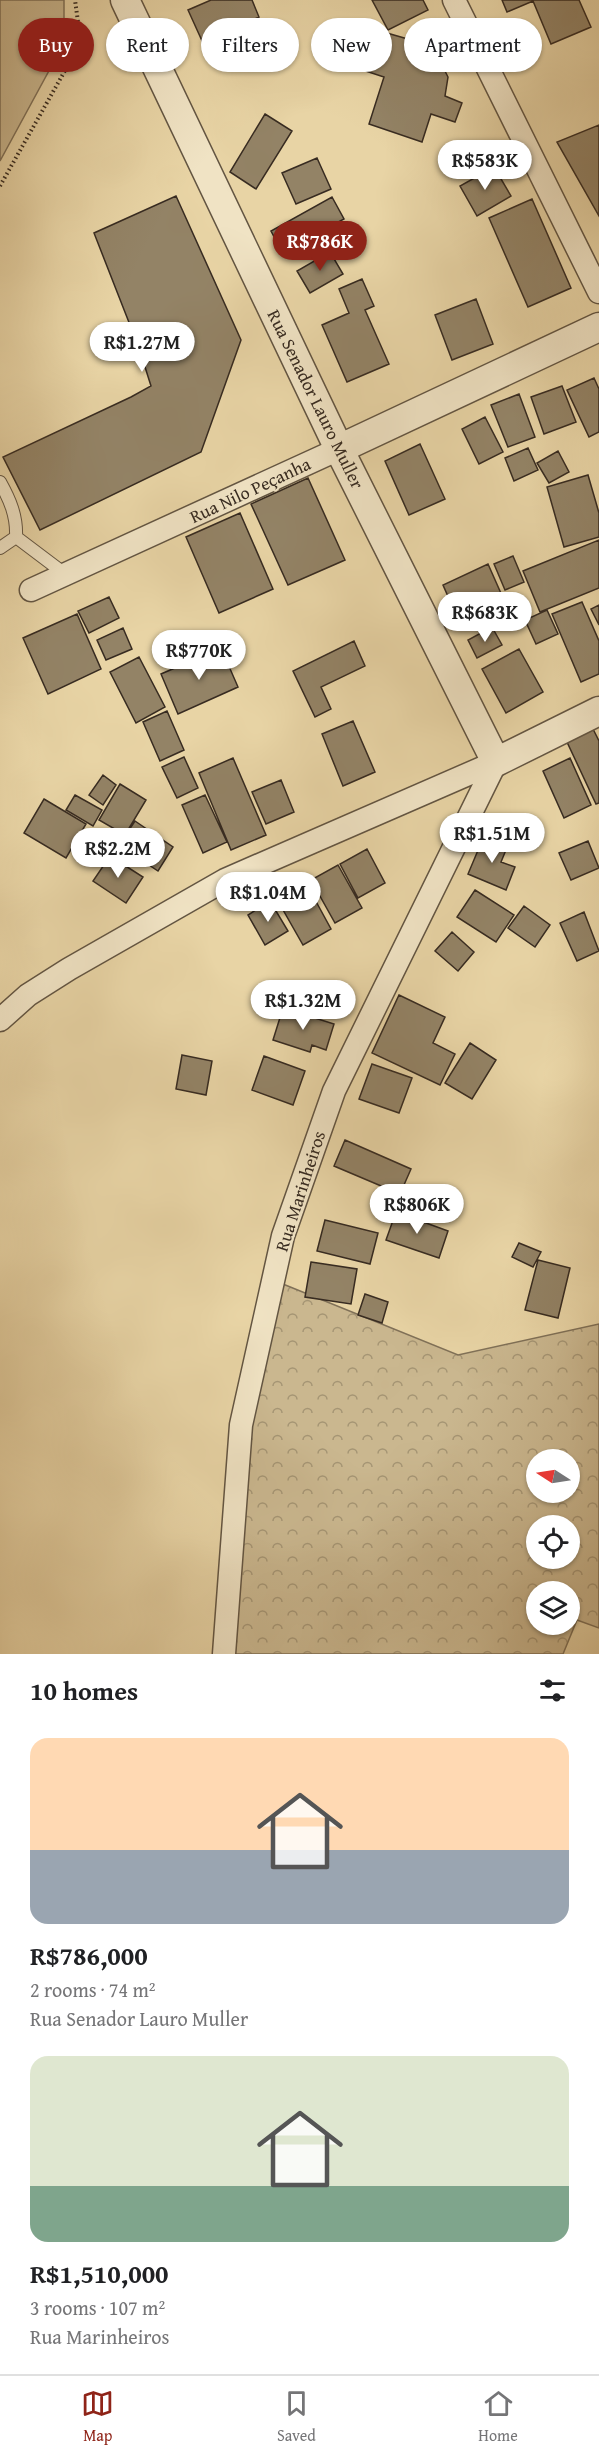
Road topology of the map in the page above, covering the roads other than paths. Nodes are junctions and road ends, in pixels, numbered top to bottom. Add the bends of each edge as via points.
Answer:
1 (126, 0) edge
2 (454, 0) edge
3 (599, 292) edge
4 (599, 327) edge
5 (339, 449) junction
6 (0, 482) edge
7 (16, 537) junction
8 (0, 548) edge
9 (65, 574) junction
10 (31, 590) dead end
11 (599, 711) edge
12 (496, 762) junction
13 (0, 1020) edge
14 (224, 1654) edge

1 - 5 street, Rua Senador Lauro Muller
2 - 3 street
4 - 5 street, Rua Nilo Peçanha
5 - 9 street, Rua Nilo Peçanha
5 - 12 street, Rua Senador Lauro Muller
6 - 7 lane via 12,504
7 - 8 lane
7 - 9 lane
9 - 10 street, Rua Nilo Peçanha
11 - 12 street
12 - 13 street via 225,880 69,969 28,995
12 - 14 street, Rua Marinheiros via 334,1091 283,1236 241,1425

